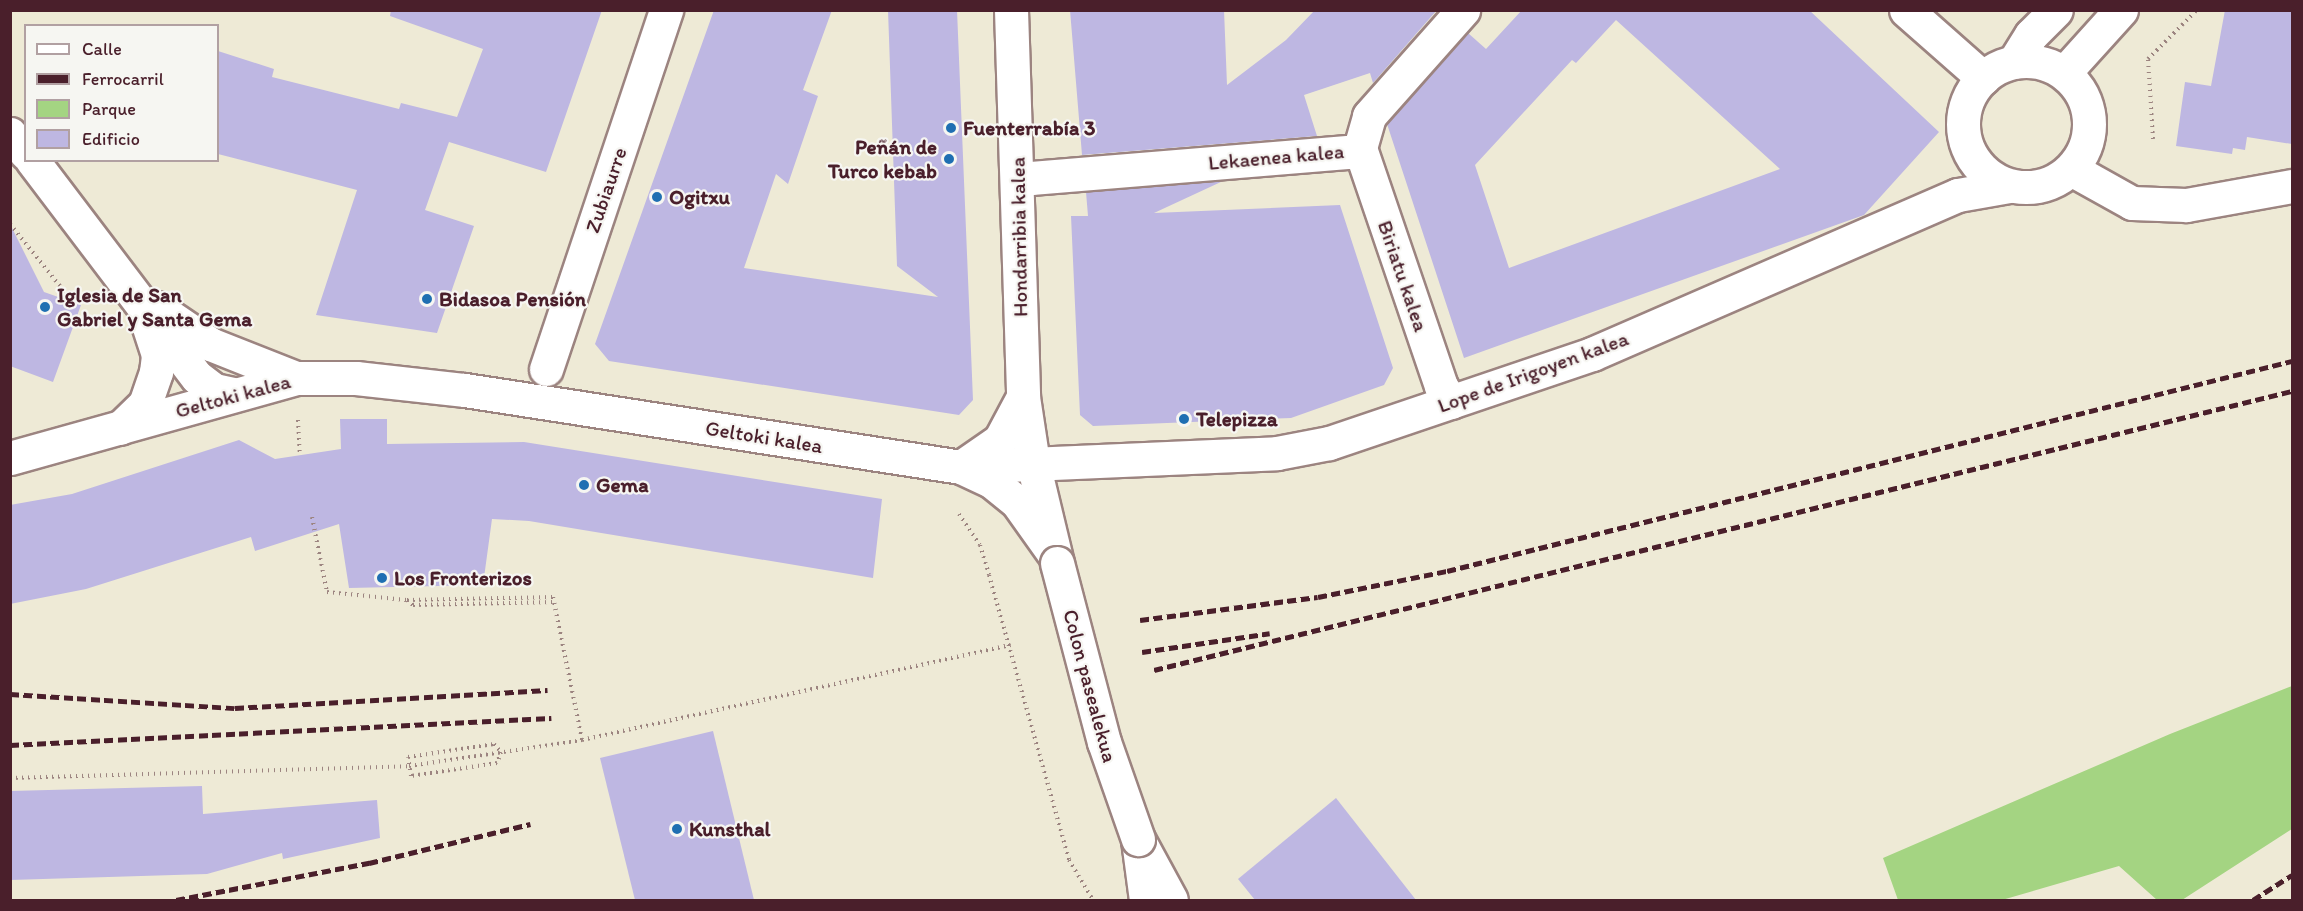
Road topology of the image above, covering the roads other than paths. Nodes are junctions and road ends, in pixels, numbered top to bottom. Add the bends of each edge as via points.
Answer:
1 (666, 10) edge
2 (1011, 10) edge
3 (1463, 10) edge
4 (1906, 10) edge
5 (2056, 10) edge
6 (2121, 10) edge
7 (2014, 62) junction
8 (2064, 73) junction
9 (1983, 78) junction
10 (10, 134) edge
11 (1359, 148) junction
12 (24, 151) edge
13 (34, 162) edge
14 (2071, 169) junction
15 (1018, 176) junction
16 (2009, 186) junction
17 (2292, 186) edge
18 (133, 288) junction
19 (195, 335) junction
20 (546, 369) junction
21 (296, 378) junction
22 (211, 396) junction
23 (497, 396) junction
24 (1023, 398) junction
25 (1451, 402) junction
26 (567, 406) junction
27 (120, 428) junction
28 (10, 458) edge
29 (1033, 463) junction
30 (961, 466) junction
31 (1058, 563) junction
32 (1138, 839) junction
33 (1146, 900) edge
34 (1171, 900) edge

1 - 20 street, Zubiaurre
2 - 15 street, Hondarribia kalea
3 - 11 street, Lekaenea kalea via 1369,116
4 - 9 street
5 - 7 street via 2031,35
6 - 8 street
7 - 8 street via 2040,63
7 - 9 street
8 - 14 street via 2079,89 2088,109 2089,131 2083,151
9 - 16 street via 1968,100 1962,126 1969,152 1986,173
10 - 12 street
11 - 15 street, Lekaenea kalea via 1350,152
11 - 25 street, Biriatu kalea via 1441,386
13 - 18 street
14 - 16 street via 2042,186
14 - 17 street via 2132,202 2186,205
15 - 24 street, Hondarribia kalea
16 - 25 street, Lope de Irigoyen kalea via 1958,195 1592,354
18 - 19 street
18 - 22 street
18 - 27 street via 154,339 156,372 145,404
19 - 21 street via 252,363
19 - 22 street via 211,360
20 - 23 street, Geltoki kalea via 525,387
20 - 26 street via 550,390
21 - 22 street, Geltoki kalea
21 - 23 street, Geltoki kalea via 356,378
22 - 27 street, Geltoki kalea
23 - 26 street, Geltoki kalea
24 - 29 street, Hondarribia kalea
24 - 30 street via 1000,440
25 - 29 street, Lope de Irigoyen kalea via 1329,443 1277,453
26 - 30 street, Geltoki kalea
27 - 28 street, Geltoki kalea
29 - 30 street, Geltoki kalea
29 - 31 street, Colon pasealekua
30 - 31 street, Geltoki kalea via 991,481 1017,502 1047,540
31 - 32 street, Colon pasealekua, bridge via 1104,742
32 - 33 street
32 - 34 street, Colon pasealekua

